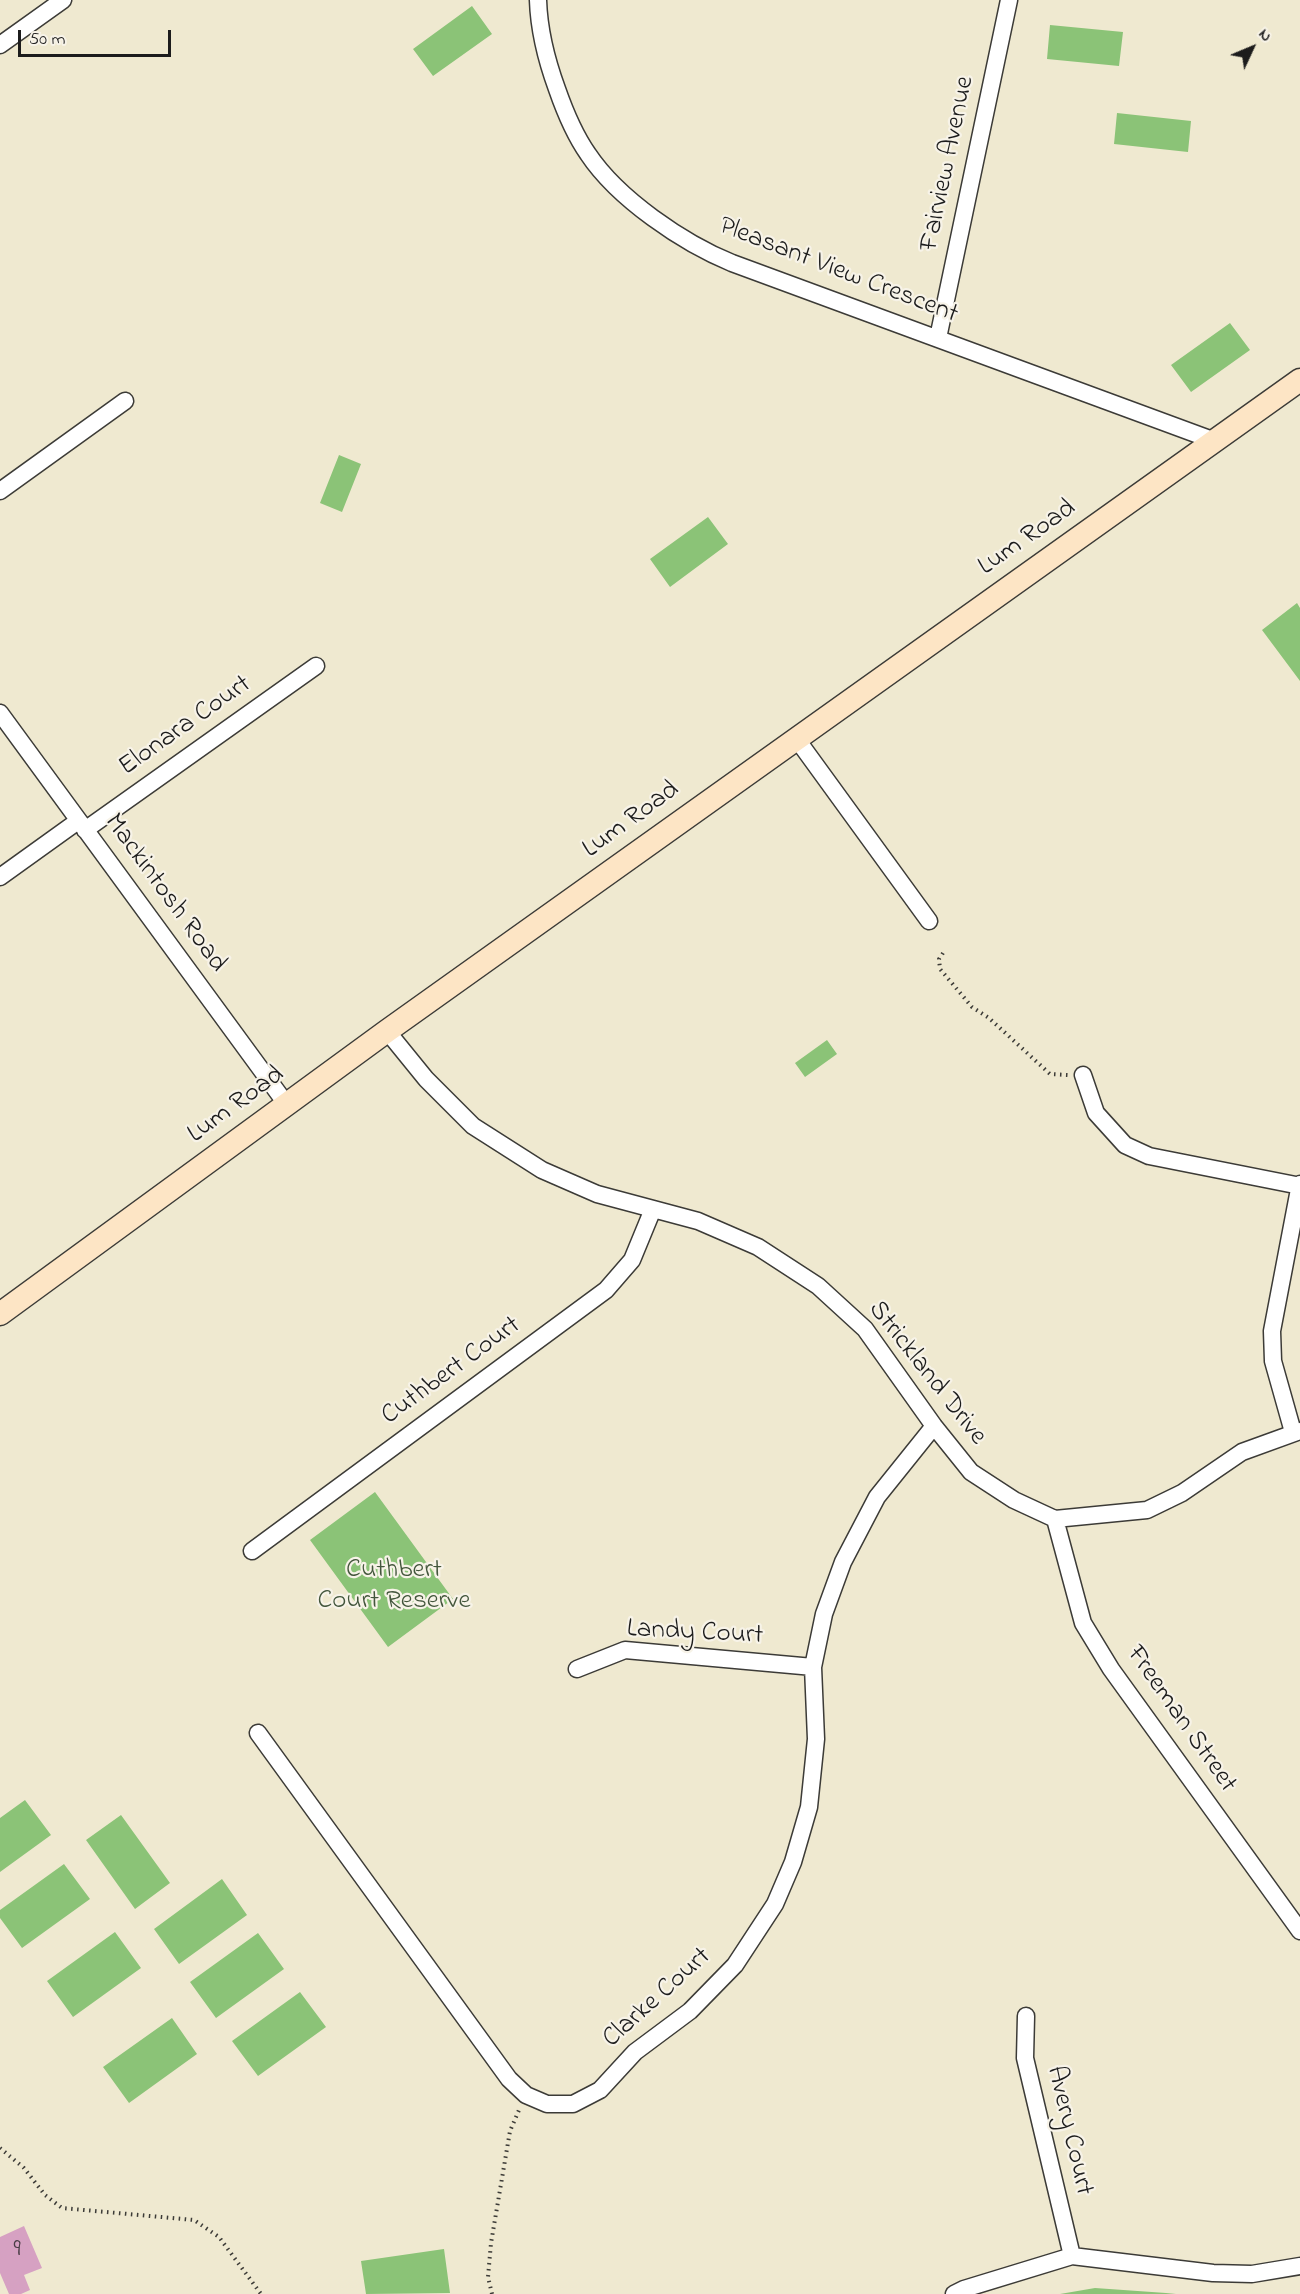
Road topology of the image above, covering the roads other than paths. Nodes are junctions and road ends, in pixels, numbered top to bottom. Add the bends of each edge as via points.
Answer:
1 (63, 0) edge
2 (538, 0) edge
3 (1009, 0) edge
4 (0, 45) edge
5 (938, 338) junction
6 (1300, 380) edge
7 (125, 401) dead end
8 (1215, 441) junction
9 (0, 491) edge
10 (316, 666) dead end
11 (0, 713) edge
12 (796, 738) junction
13 (81, 825) junction
14 (0, 877) edge
15 (929, 921) dead end
16 (387, 1032) junction
17 (1083, 1075) road end
18 (287, 1105) junction
19 (1300, 1185) edge
20 (653, 1209) junction
21 (0, 1314) edge
22 (934, 1426) junction
23 (1297, 1431) edge
24 (1055, 1519) junction
25 (252, 1551) dead end
26 (813, 1667) junction
27 (577, 1669) dead end
28 (258, 1733) dead end
29 (1300, 1931) edge
30 (1026, 2016) dead end
31 (1072, 2256) junction
32 (1300, 2266) edge
33 (954, 2294) edge

1 - 4 street
2 - 5 street, Pleasant View Crescent via 547,62 572,127 600,169 632,201 707,252
3 - 5 street, Fairview Avenue
5 - 8 street, Pleasant View Crescent
6 - 8 street, Lum Road
7 - 9 street
8 - 12 street, Lum Road
10 - 13 street, Elonara Court
11 - 13 street, Mackintosh Road
12 - 15 street
12 - 16 street, Lum Road
13 - 14 street, Elonara Court
13 - 18 street, Mackintosh Road
16 - 18 street, Lum Road
16 - 20 street, Strickland Drive via 473,1126 542,1170 597,1194
17 - 19 street via 1096,1113 1125,1145 1149,1156
18 - 21 street, Lum Road
19 - 23 street via 1272,1331 1273,1361
20 - 22 street, Strickland Drive via 698,1221 758,1247 818,1286 865,1329
20 - 25 street, Cuthbert Court via 632,1260 606,1290
22 - 24 street, Strickland Drive via 971,1472 1014,1500
22 - 26 street, Clarke Court via 877,1497 843,1562 824,1614
23 - 24 street via 1242,1452 1182,1493 1147,1510
24 - 29 street, Freeman Street via 1083,1623 1111,1669
26 - 27 street, Landy Court via 625,1650
26 - 28 street, Clarke Court via 816,1739 809,1807 793,1862 775,1904 735,1965 690,2011 635,2052 600,2090 573,2104 547,2104 526,2095 509,2079
30 - 31 street, Avery Court via 1025,2058
31 - 32 street via 1213,2273 1252,2274
31 - 33 street

